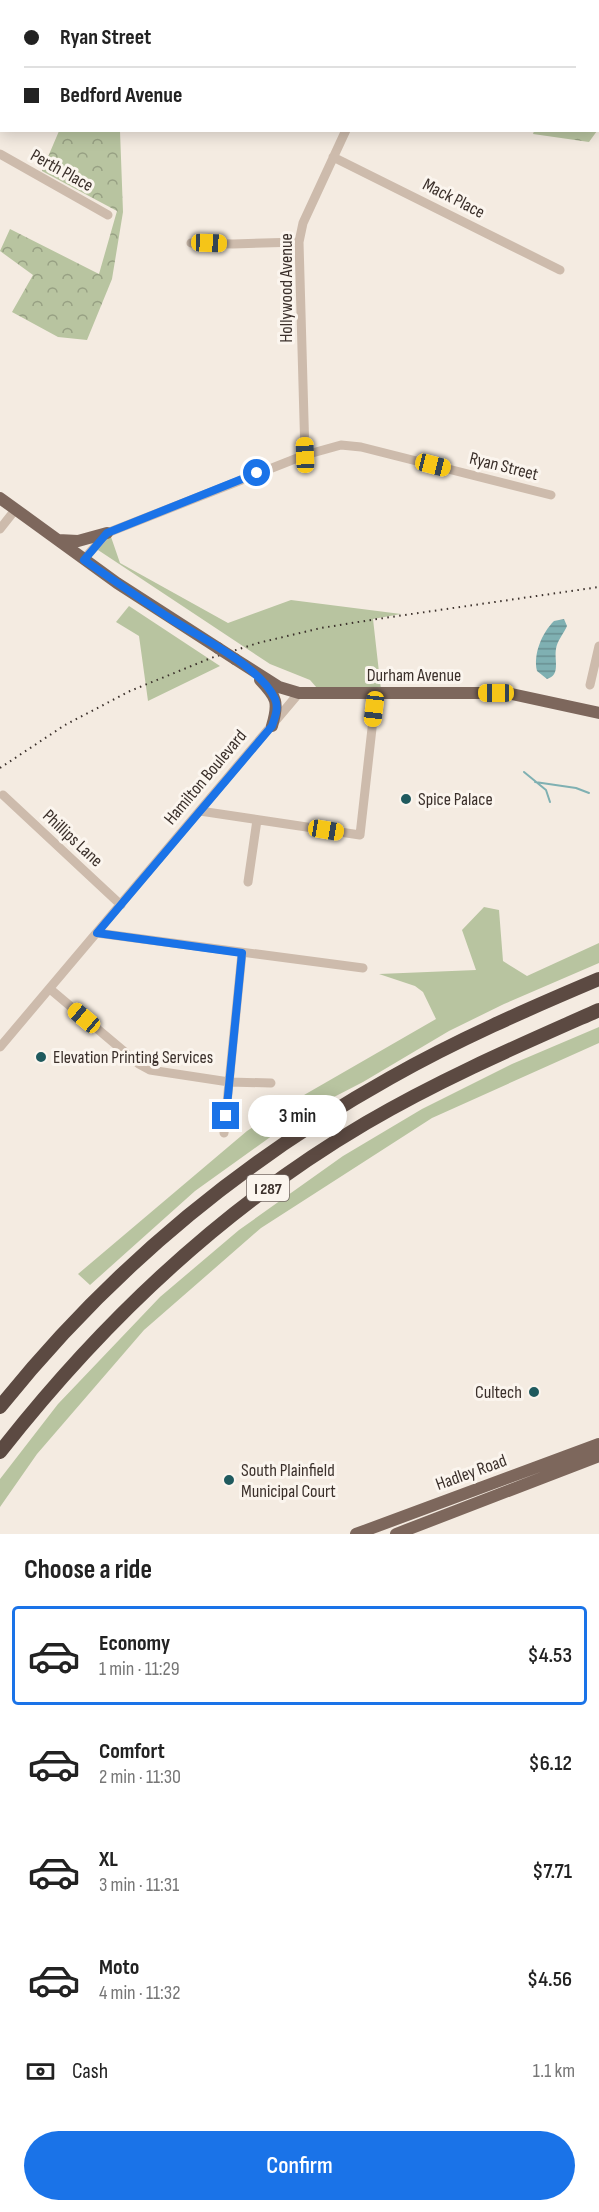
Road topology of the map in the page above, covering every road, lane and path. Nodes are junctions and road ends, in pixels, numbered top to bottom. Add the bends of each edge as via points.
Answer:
1 (345, 132) edge
2 (0, 154) edge
3 (333, 157) junction
4 (108, 215) dead end
5 (299, 242) junction
6 (191, 243) dead end
7 (560, 270) dead end
8 (305, 455) junction
9 (550, 495) dead end
10 (0, 498) edge
11 (15, 510) junction
12 (0, 529) edge
13 (107, 533) junction
14 (57, 540) junction
15 (84, 560) junction
16 (599, 646) edge
17 (598, 659) edge
18 (249, 668) junction
19 (590, 685) dead end
20 (299, 693) junction
21 (376, 693) junction
22 (599, 713) edge
23 (272, 726) junction
24 (3, 795) dead end
25 (200, 811) junction
26 (257, 820) junction
27 (248, 882) dead end
28 (121, 905) junction
29 (97, 933) junction
30 (242, 953) junction
31 (363, 968) dead end
32 (599, 979) edge
33 (50, 989) junction
34 (599, 1010) edge
35 (0, 1047) edge
36 (229, 1082) junction
37 (271, 1083) dead end
38 (224, 1133) dead end
39 (0, 1407) edge
40 (599, 1444) edge
41 (0, 1452) edge
42 (599, 1456) edge
43 (356, 1534) edge
44 (396, 1534) edge

1 - 3 street, Hollywood Avenue
2 - 4 street, Perth Place
3 - 5 street, Hollywood Avenue via 303,223
3 - 7 street, Mack Place
5 - 6 street
5 - 8 street, Hollywood Avenue
8 - 9 street, Ryan Street via 340,444 361,447
8 - 13 street, Ryan Street
10 - 11 main road
11 - 12 street
11 - 14 main road
13 - 14 main road via 78,541
13 - 15 street, Ryan Street
14 - 15 main road
15 - 18 main road, bridge
16 - 17 street
17 - 19 street
18 - 20 main road via 279,687
18 - 23 main road via 276,701
20 - 21 main road, Durham Avenue
20 - 23 street, Hamilton Boulevard
21 - 22 main road, Durham Avenue via 507,693
21 - 26 street via 360,835
23 - 25 street, Hamilton Boulevard
24 - 28 street, Phillips Lane
25 - 26 street
25 - 28 street, Hamilton Boulevard
26 - 27 street
28 - 29 street, Hamilton Boulevard
29 - 30 street
29 - 33 street, Hamilton Boulevard
30 - 31 street
30 - 36 street
32 - 39 highway, I 287 via 436,1053 346,1103 267,1155 128,1268 59,1338
33 - 35 street, Hamilton Boulevard
33 - 36 street via 150,1070
34 - 41 highway, I 287 via 463,1071 394,1107 250,1201 181,1258 103,1332
36 - 37 street
36 - 38 street
40 - 43 main road, Hadley Road
42 - 44 main road, Hadley Road

